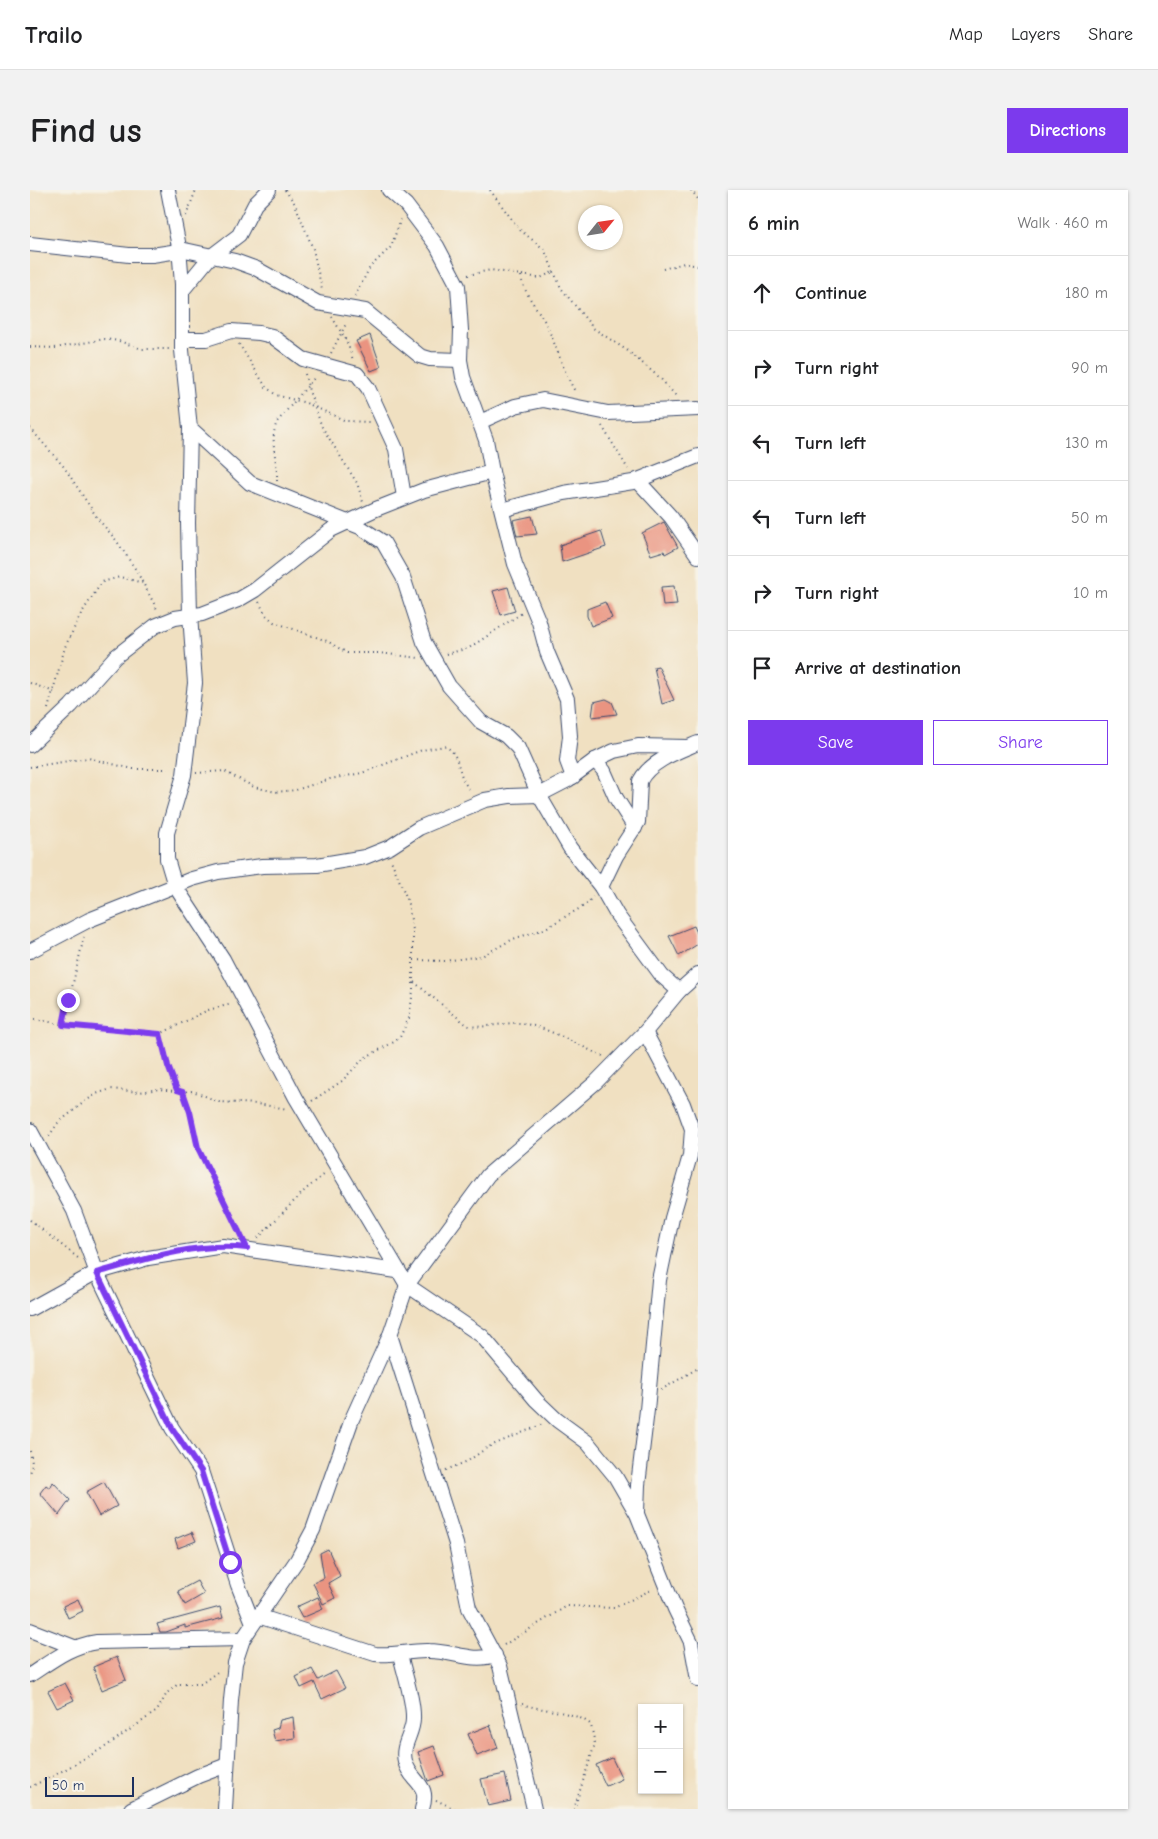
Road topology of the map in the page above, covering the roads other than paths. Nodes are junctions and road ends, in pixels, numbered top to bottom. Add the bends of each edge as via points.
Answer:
1 (168, 190) edge
2 (269, 190) edge
3 (389, 190) edge
4 (30, 244) edge
5 (179, 250) junction
6 (210, 257) junction
7 (182, 291) junction
8 (182, 345) junction
9 (460, 360) junction
10 (693, 409) edge
11 (480, 422) junction
12 (190, 428) junction
13 (698, 456) edge
14 (492, 472) junction
15 (637, 480) junction
16 (404, 497) junction
17 (502, 510) junction
18 (348, 522) junction
19 (698, 556) edge
20 (190, 615) junction
21 (693, 745) edge
22 (30, 746) edge
23 (595, 760) junction
24 (573, 777) junction
25 (539, 795) junction
26 (635, 828) junction
27 (175, 886) junction
28 (601, 887) junction
29 (30, 951) edge
30 (696, 981) edge
31 (679, 992) junction
32 (645, 1032) junction
33 (30, 1130) edge
34 (397, 1271) junction
35 (96, 1272) junction
36 (408, 1285) junction
37 (30, 1310) edge
38 (390, 1335) junction
39 (638, 1514) junction
40 (256, 1620) junction
41 (30, 1630) edge
42 (243, 1639) junction
43 (74, 1647) junction
44 (494, 1653) junction
45 (400, 1654) junction
46 (30, 1675) edge
47 (698, 1680) edge
48 (227, 1765) junction
49 (424, 1802) edge
50 (131, 1809) edge
51 (224, 1809) edge
52 (534, 1809) edge

1 - 5 street
2 - 6 street via 255,204 239,235
3 - 9 street via 405,204 437,246 453,274 461,303
4 - 5 street via 129,255
5 - 6 street
5 - 7 street
6 - 7 street
6 - 9 street via 257,269 325,305 365,311 420,356
7 - 8 street
8 - 12 street
8 - 16 street via 237,331 272,336 303,359 357,374 385,422 401,467
9 - 11 street
10 - 11 street via 620,413 543,400 515,406
11 - 14 street
12 - 18 street via 250,482
12 - 20 street
13 - 15 street
14 - 16 street
14 - 17 street
15 - 17 street via 564,493
15 - 19 street via 672,517
16 - 18 street
17 - 24 street via 515,564 568,704 570,736 567,761
18 - 20 street via 309,546 255,590 222,607
18 - 25 street via 380,538 387,548 404,577 418,626 448,686 482,722 506,736 518,748
20 - 22 street via 164,622 136,638
20 - 27 street via 196,683 184,772 166,842
21 - 23 street via 638,746 614,751
21 - 26 street via 654,766 642,778 639,818
23 - 24 street
23 - 26 street
24 - 25 street
25 - 27 street via 485,800 419,828 365,857 317,865 262,866 218,872
25 - 28 street via 570,848
26 - 28 street
27 - 29 street via 89,920
27 - 34 street via 223,959 302,1108
28 - 31 street via 617,915 662,976
30 - 31 street
31 - 32 street
32 - 36 street via 596,1082 488,1175
32 - 39 street via 683,1104 692,1129 690,1156 659,1280 638,1485
33 - 35 street via 74,1212
34 - 35 street via 222,1246 148,1258
34 - 36 street
35 - 37 street
35 - 40 street via 172,1428 201,1471 233,1569
36 - 38 street
36 - 39 street via 482,1336 536,1400 587,1442 604,1461
38 - 40 street via 352,1419 312,1530 297,1560
38 - 44 street via 456,1544 469,1608
39 - 47 street via 691,1642
40 - 42 street
40 - 45 street via 375,1654
41 - 43 street
42 - 43 street via 97,1642
42 - 48 street via 235,1662
43 - 46 street
44 - 45 street via 478,1658 429,1650
44 - 52 street via 500,1666
45 - 49 street via 414,1716 404,1751 405,1760 424,1789
48 - 50 street
48 - 51 street

